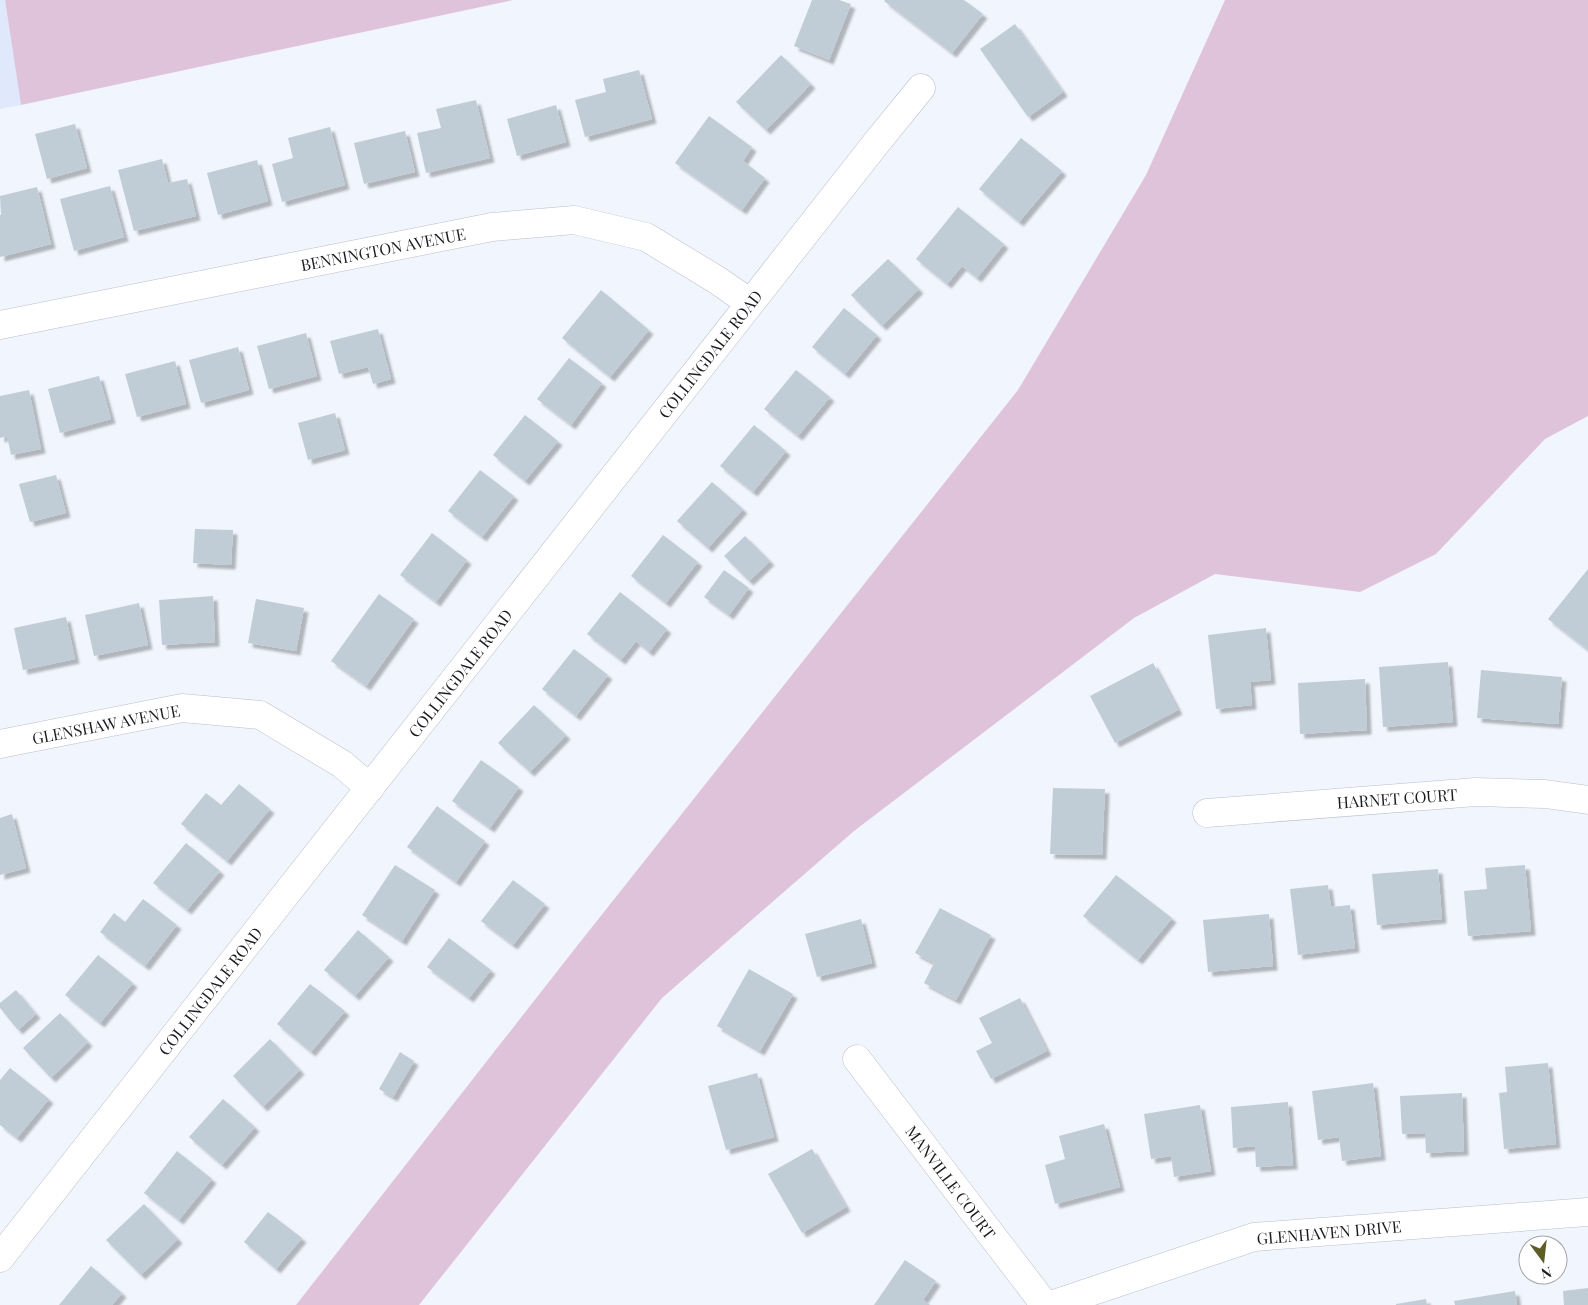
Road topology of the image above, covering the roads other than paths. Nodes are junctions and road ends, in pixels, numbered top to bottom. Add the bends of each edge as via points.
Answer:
1 (921, 88) dead end
2 (750, 303) junction
3 (0, 325) edge
4 (0, 744) edge
5 (370, 788) junction
6 (1588, 800) edge
7 (1207, 813) dead end
8 (856, 1059) dead end
9 (1588, 1212) edge
10 (0, 1258) edge
11 (1045, 1305) edge
12 (1051, 1305) edge

1 - 2 street, COLLINGDALE ROAD
2 - 3 street, BENNINGTON AVENUE via 646,237 574,220 492,227
2 - 5 street, COLLINGDALE ROAD
4 - 5 street, GLENSHAW AVENUE via 182,708 260,715 342,764
5 - 10 street, COLLINGDALE ROAD
6 - 7 street, HARNET COURT via 1545,794 1476,792
8 - 11 street, MANVILLE COURT
9 - 12 street, GLENHAVEN DRIVE via 1254,1237

